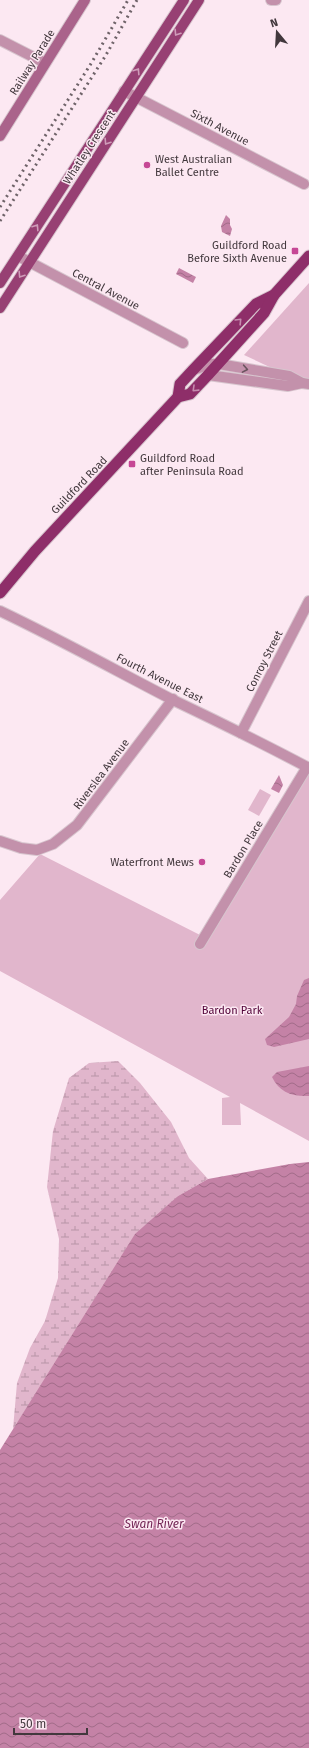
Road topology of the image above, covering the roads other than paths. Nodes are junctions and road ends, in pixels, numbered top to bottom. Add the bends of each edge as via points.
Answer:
1 (85, 0) edge
2 (184, 0) edge
3 (199, 0) edge
4 (271, 0) edge
5 (276, 0) edge
6 (0, 40) edge
7 (45, 63) junction
8 (124, 90) junction
9 (136, 96) junction
10 (0, 136) edge
11 (304, 184) dead end
12 (18, 256) junction
13 (309, 256) edge
14 (30, 262) junction
15 (0, 283) edge
16 (274, 295) junction
17 (0, 308) edge
18 (183, 343) dead end
19 (218, 364) junction
20 (193, 370) junction
21 (208, 376) junction
22 (306, 383) edge
23 (178, 397) junction
24 (0, 593) edge
25 (309, 601) edge
26 (0, 611) edge
27 (173, 700) junction
28 (241, 732) junction
29 (308, 768) edge
30 (0, 841) edge
31 (200, 944) dead end

1 - 7 main road, Railway Parade
8 -> 2 main road, Whatley Crescent
3 -> 9 main road, Whatley Crescent
4 - 5 street
6 - 7 street
7 - 10 main road, Railway Parade
8 - 9 street, Sixth Avenue
12 -> 8 main road, Whatley Crescent
9 - 11 street, Sixth Avenue
9 -> 14 main road, Whatley Crescent
12 - 14 street, Central Avenue
12 - 15 main road, Whatley Crescent
13 - 16 highway, Guildford Road
14 -> 17 main road, Whatley Crescent
14 - 18 street, Central Avenue
16 - 19 highway, Guildford Road via 264,313
20 -> 16 highway, Guildford Road via 256,304
19 - 20 street
19 - 21 highway, Guildford Road
19 -> 22 street via 289,376
20 - 23 highway, Guildford Road via 180,384
21 - 22 street via 288,386
21 -> 23 highway, Guildford Road via 190,394
23 - 24 highway, Guildford Road via 35,550
25 - 28 street, Conroy Street
26 - 27 street, Fourth Avenue East
27 - 28 street, Fourth Avenue East
27 - 30 street, Riverslea Avenue via 77,825 53,844 37,850
28 - 29 street, Fourth Avenue East
29 - 31 street, Bardon Place

